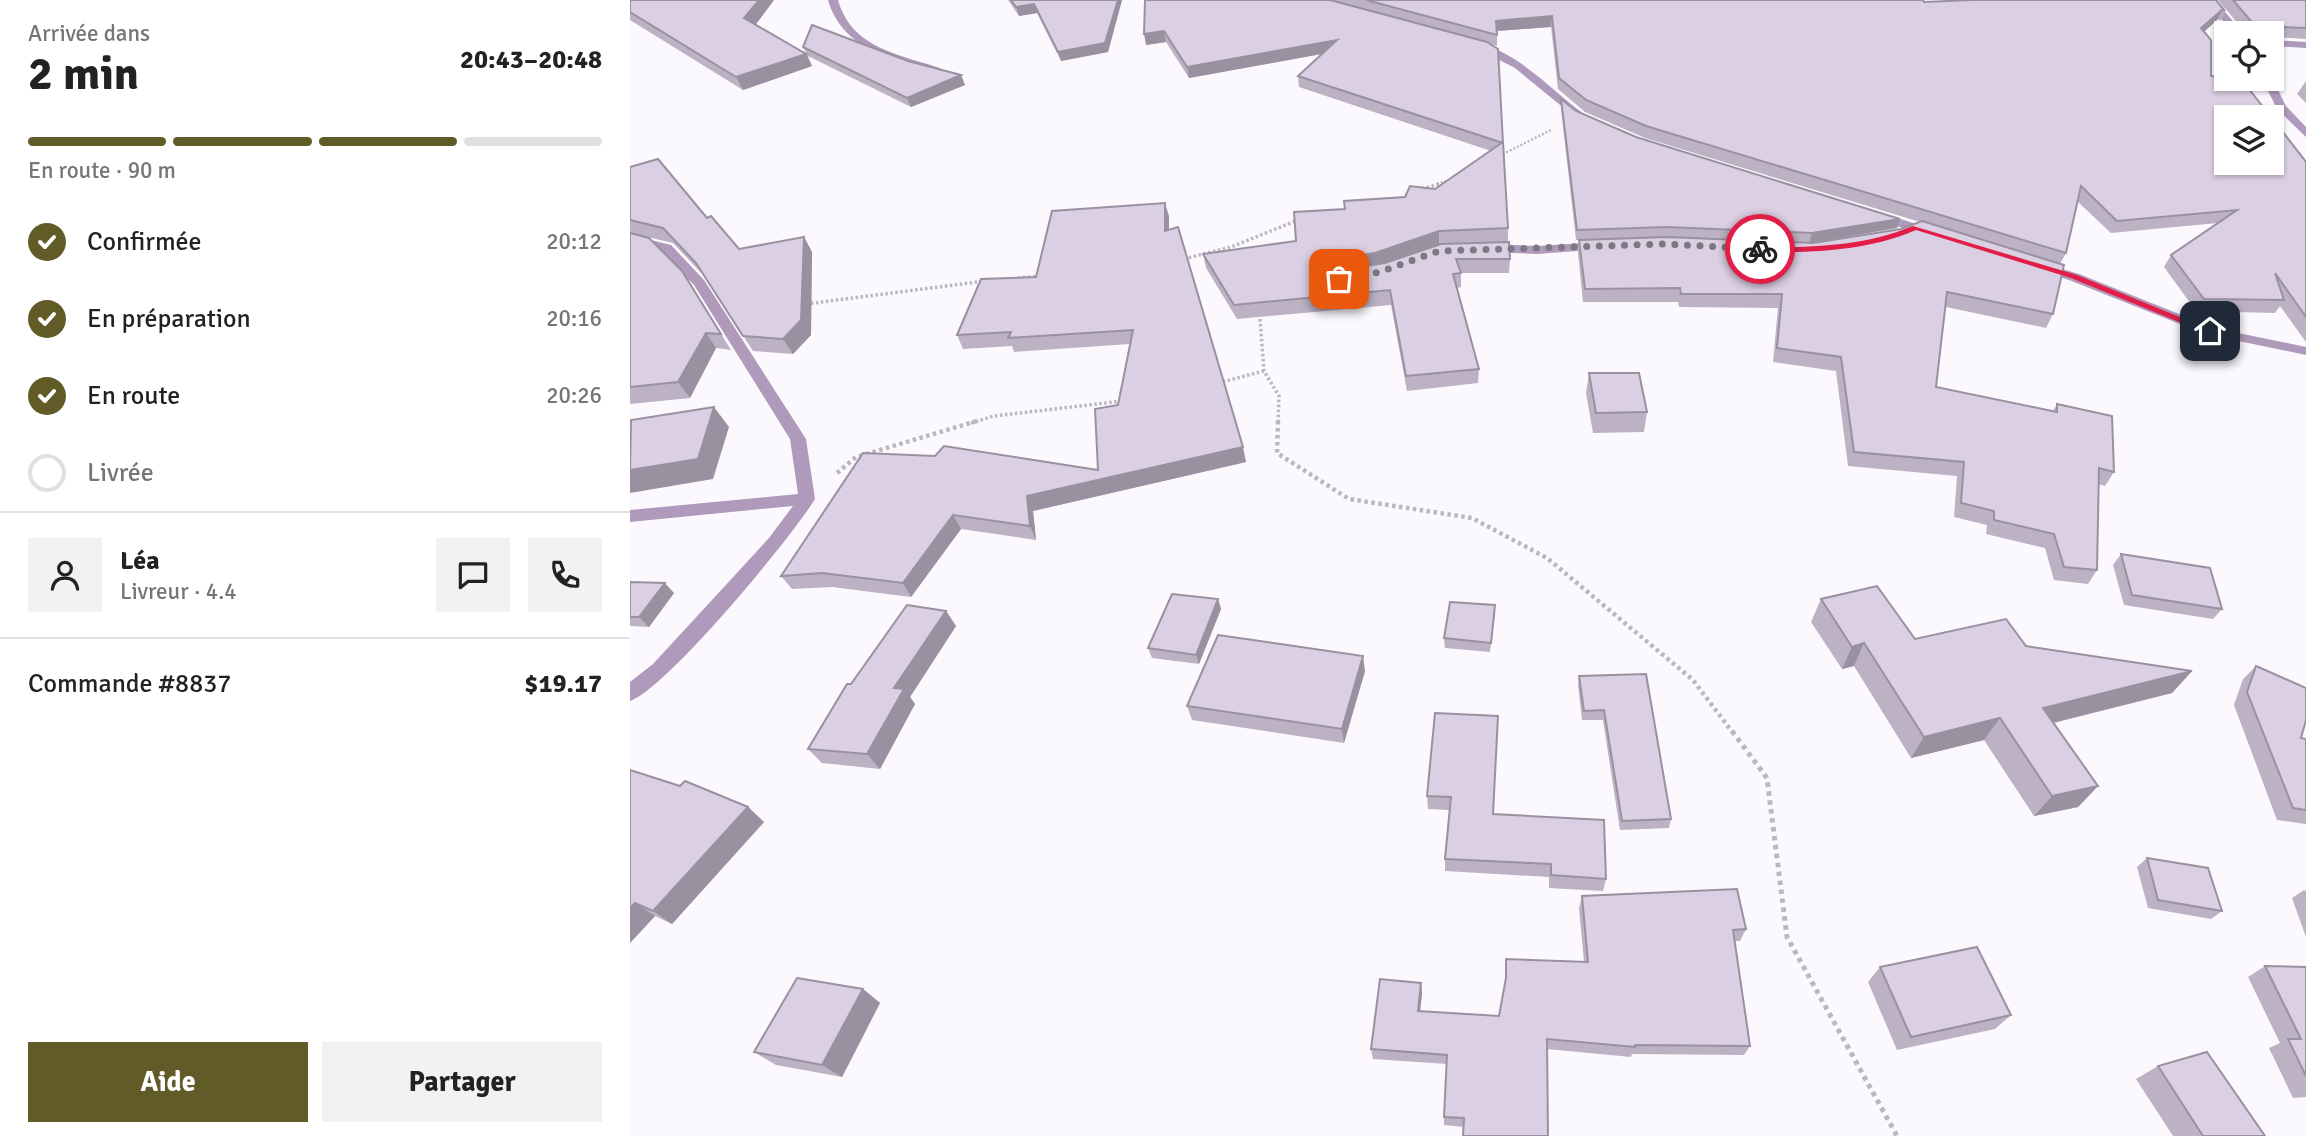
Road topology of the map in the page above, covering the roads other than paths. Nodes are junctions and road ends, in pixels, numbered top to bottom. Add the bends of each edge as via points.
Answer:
1 (833, 0) edge
2 (2210, 0) edge
3 (2228, 21) edge
4 (1465, 42) edge
5 (2284, 44) edge
6 (2306, 45) edge
7 (949, 75) edge
8 (2273, 91) edge
9 (1586, 118) edge
10 (2306, 134) edge
11 (1865, 212) edge
12 (1916, 228) junction
13 (1896, 236) edge
14 (1942, 236) edge
15 (630, 239) edge
16 (1618, 245) edge
17 (1476, 249) edge
18 (2022, 261) edge
19 (2306, 351) edge
20 (807, 499) junction
21 (630, 516) edge
22 (630, 693) edge

1 - 7 street via 840,23 864,44
2 - 3 street
4 - 9 street via 1491,49 1521,67
5 - 6 street
8 - 10 street
11 - 12 street
12 - 13 street
12 - 14 street
15 - 20 street via 666,248 699,283 798,439
16 - 17 street
18 - 19 street via 2210,331
20 - 21 street
20 - 22 street via 775,542 660,670

